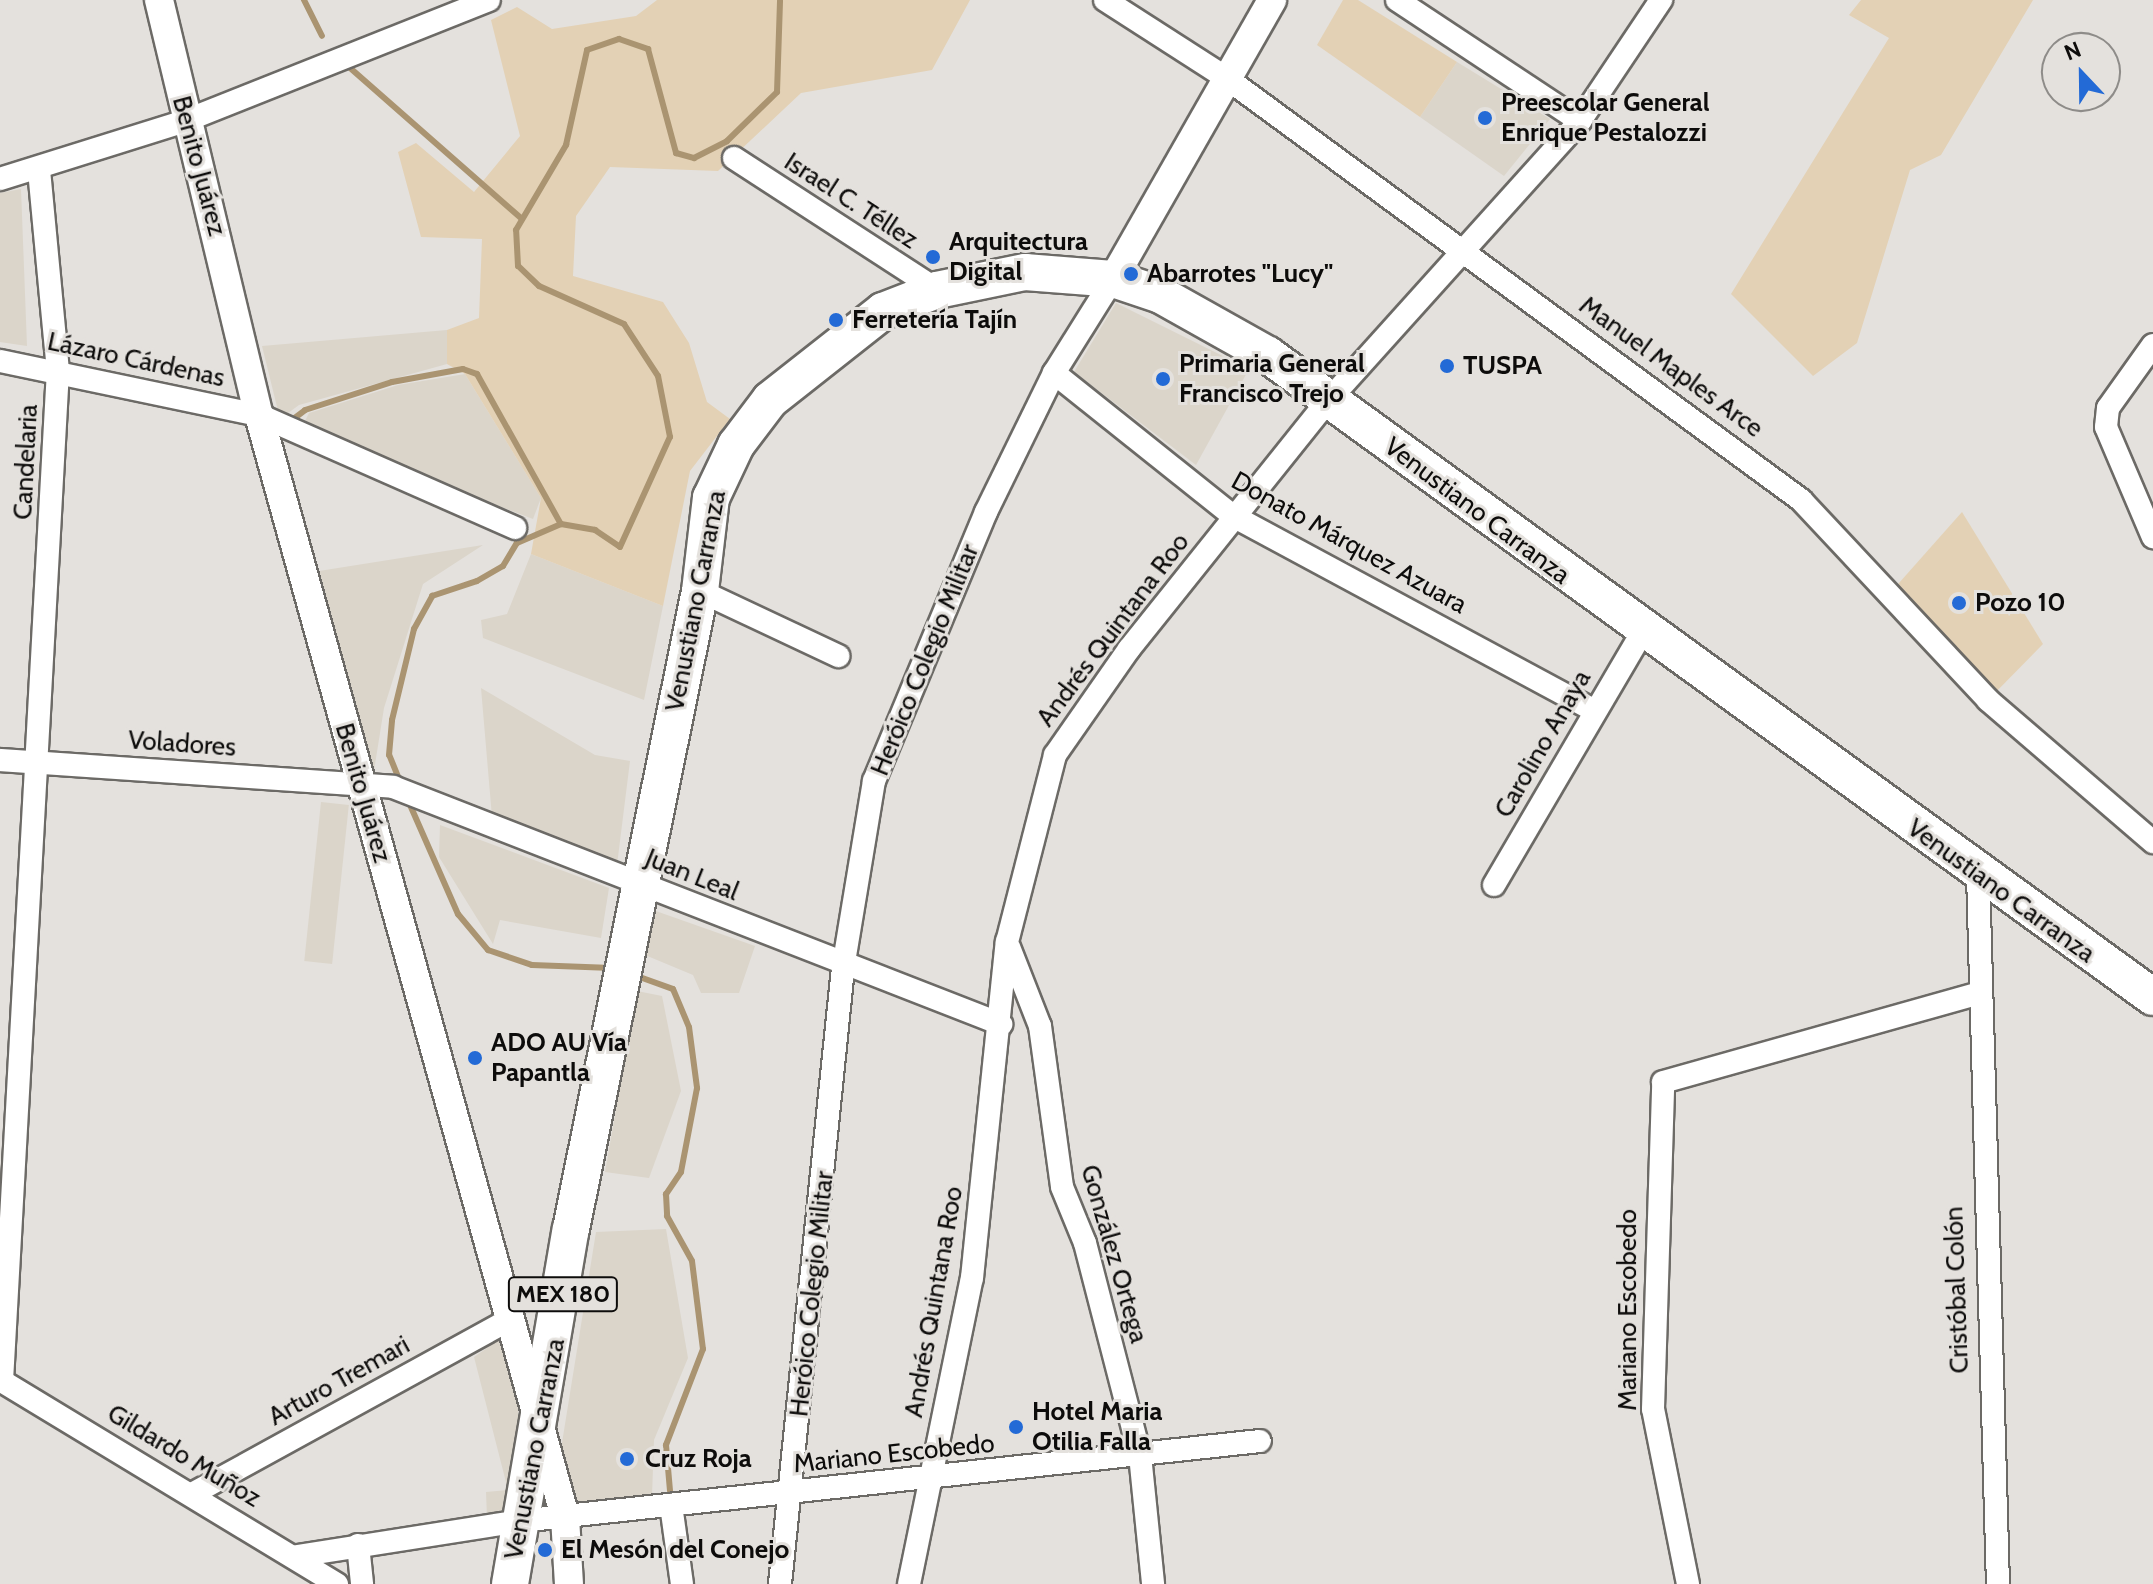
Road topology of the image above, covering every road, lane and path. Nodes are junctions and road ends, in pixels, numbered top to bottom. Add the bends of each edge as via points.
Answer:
1 (159, 0) edge
2 (489, 0) edge
3 (1105, 0) edge
4 (1272, 0) edge
5 (1397, 0) edge
6 (1661, 0) edge
7 (1225, 77) junction
8 (185, 121) junction
9 (1580, 121) junction
10 (734, 158) dead end
11 (39, 169) junction
12 (0, 179) edge
13 (1460, 249) junction
14 (1113, 279) junction
15 (937, 290) junction
16 (2153, 345) edge
17 (0, 361) edge
18 (58, 371) junction
19 (1054, 373) junction
20 (1328, 401) junction
21 (259, 415) junction
22 (1233, 516) junction
23 (515, 528) dead end
24 (2153, 537) edge
25 (700, 591) junction
26 (1642, 633) junction
27 (838, 656) dead end
28 (1594, 710) junction
29 (0, 760) edge
30 (39, 763) junction
31 (360, 783) junction
32 (2153, 842) edge
33 (1978, 874) junction
34 (640, 883) junction
35 (1494, 885) dead end
36 (1007, 942) junction
37 (843, 968) junction
38 (2149, 987) edge
39 (1977, 994) junction
40 (1001, 1024) junction
41 (560, 1315) junction
42 (510, 1319) junction
43 (1, 1381) edge
44 (541, 1426) junction
45 (1260, 1441) dead end
46 (1140, 1455) junction
47 (930, 1480) junction
48 (194, 1493) junction
49 (792, 1494) junction
50 (671, 1505) junction
51 (565, 1517) junction
52 (520, 1521) junction
53 (358, 1545) junction
54 (297, 1556) junction
55 (337, 1584) edge
56 (362, 1584) edge
57 (510, 1584) edge
58 (569, 1584) edge
59 (682, 1584) edge
60 (780, 1584) edge
61 (909, 1584) edge
62 (1153, 1584) edge
63 (1688, 1584) edge
64 (1998, 1584) edge

1 - 8 street, Benito Juárez
2 - 8 street
3 - 7 street, Manuel Maples Arce
4 - 7 street, Heróico Colegio Militar
5 - 9 street
6 - 9 street, Andrés Quintana Roo
7 - 13 street, Manuel Maples Arce
7 - 14 street, Heróico Colegio Militar
8 - 11 street
8 - 21 street, Benito Juárez
9 - 13 street, Andrés Quintana Roo
10 - 15 street, Israel C. Téllez
11 - 12 street
11 - 18 street, Candelaria
13 - 20 street, Andrés Quintana Roo
13 - 32 street, Manuel Maples Arce via 1801,500 1988,700
14 - 15 main road, Venustiano Carranza / MEX 180 via 1025,272
14 - 19 street, Heróico Colegio Militar
14 - 20 main road, Venustiano Carranza / MEX 180 via 1221,328
15 - 25 main road, Venustiano Carranza / MEX 180 via 883,311 770,400 736,445 711,498
16 - 24 street via 2108,408 2106,427
17 - 18 street, Lázaro Cárdenas
18 - 21 street, Lázaro Cárdenas
18 - 30 street, Candelaria
19 - 22 street, Donato Márquez Azuara
19 - 37 street, Heróico Colegio Militar via 908,687 874,781
20 - 22 street, Andrés Quintana Roo
20 - 26 main road, Venustiano Carranza / MEX 180
21 - 23 street, Lázaro Cárdenas
21 - 31 street, Benito Juárez
22 - 28 street, Donato Márquez Azuara
22 - 36 street, Andrés Quintana Roo via 1055,755
25 - 27 street
25 - 34 main road, Venustiano Carranza / MEX 180
26 - 28 street, Carolino Anaya
26 - 33 main road, Venustiano Carranza / MEX 180
28 - 35 street, Carolino Anaya
29 - 30 street, Voladores
30 - 31 street, Voladores
30 - 43 street, Candelaria
31 - 34 street, Juan Leal via 393,787
31 - 42 street, Benito Juárez
33 - 38 main road, Venustiano Carranza / MEX 180
33 - 39 street, Cristóbal Colón
34 - 37 street, Juan Leal
34 - 41 main road, Venustiano Carranza / MEX 180
36 - 40 street, Andrés Quintana Roo
36 - 46 street, González Ortega via 1040,1026 1062,1187 1085,1243
37 - 40 street, Juan Leal
37 - 49 street, Heróico Colegio Militar
39 - 63 street, Mariano Escobedo via 1663,1082 1653,1409
39 - 64 street, Cristóbal Colón
40 - 47 street, Andrés Quintana Roo via 972,1278
41 - 42 street via 543,1322
41 - 44 main road, Venustiano Carranza / MEX 180
42 - 44 street, Benito Juárez
42 - 48 street, Arturo Tremari
43 - 48 street, Gildardo Muñoz
44 - 51 street, Benito Juárez
44 - 52 main road, Venustiano Carranza / MEX 180
45 - 46 street, Mariano Escobedo
46 - 47 street, Mariano Escobedo
46 - 62 street, González Ortega
47 - 49 street, Mariano Escobedo
47 - 61 street, Andrés Quintana Roo
48 - 54 street, Gildardo Muñoz
49 - 50 street, Mariano Escobedo
49 - 60 street, Heróico Colegio Militar
50 - 51 street, Mariano Escobedo
50 - 59 street
51 - 52 street, Mariano Escobedo
51 - 58 street, Benito Juárez
52 - 53 street, Mariano Escobedo
52 - 57 main road, Venustiano Carranza / MEX 180
53 - 54 street, Mariano Escobedo
53 - 56 street
54 - 55 street, Gildardo Muñoz

